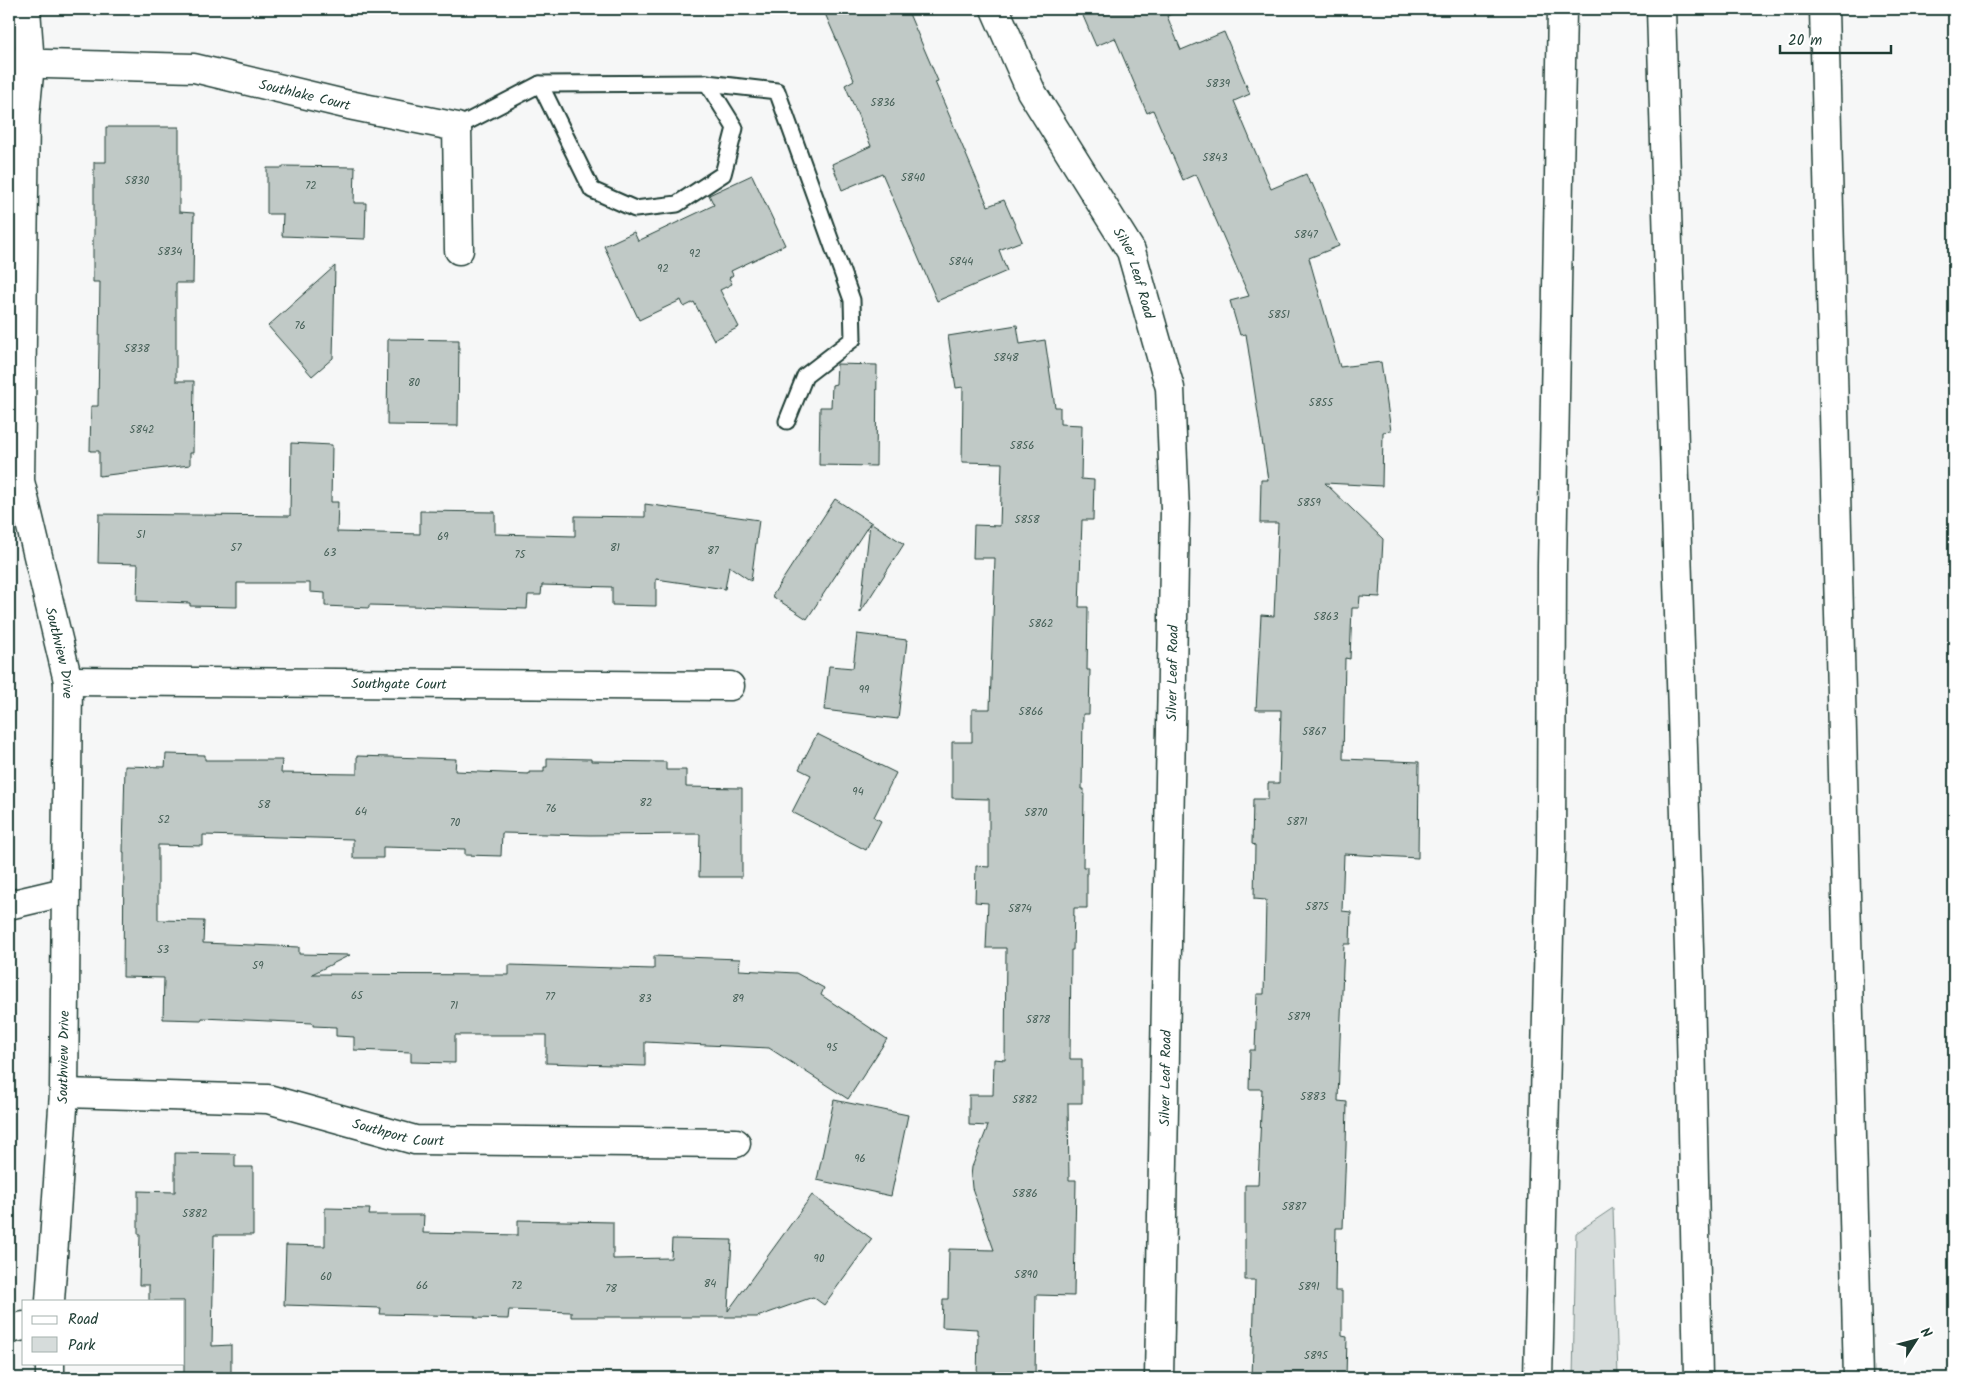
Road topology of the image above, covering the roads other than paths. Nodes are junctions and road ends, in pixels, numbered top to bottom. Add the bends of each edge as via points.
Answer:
1 (26, 9) edge
2 (995, 9) edge
3 (1562, 9) edge
4 (1660, 9) edge
5 (1824, 9) edge
6 (19, 64) edge
7 (707, 83) junction
8 (540, 84) junction
9 (457, 127) junction
10 (459, 250) dead end
11 (787, 420) dead end
12 (68, 681) junction
13 (730, 686) dead end
14 (64, 892) junction
15 (9, 905) edge
16 (64, 1093) junction
17 (736, 1143) dead end
18 (50, 1300) edge
19 (22, 1326) edge
20 (9, 1329) edge
21 (50, 1364) edge
22 (50, 1378) edge
23 (1159, 1378) edge
24 (1538, 1378) edge
25 (1698, 1378) edge
26 (1858, 1378) edge

1 - 6 main road, Southview Drive
2 - 23 main road, Silver Leaf Road via 1031,91 1131,251 1170,388 1175,510
3 - 24 main road via 1552,566 1551,854
4 - 25 main road via 1690,983
5 - 26 main road
6 - 9 main road, Southlake Court via 194,68
6 - 12 main road, Southview Drive via 25,116 20,480
7 - 8 lane
7 - 8 lane via 735,128 723,174 677,204 635,209 592,190
7 - 11 lane via 777,91 852,300 852,339 805,376
8 - 9 lane
9 - 10 main road
12 - 13 main road, Southgate Court
12 - 14 main road, Southview Drive
14 - 15 main road
14 - 16 main road, Southview Drive
16 - 17 main road, Southport Court via 268,1099 415,1140
16 - 18 main road, Southview Drive
19 - 20 main road
21 - 22 main road

